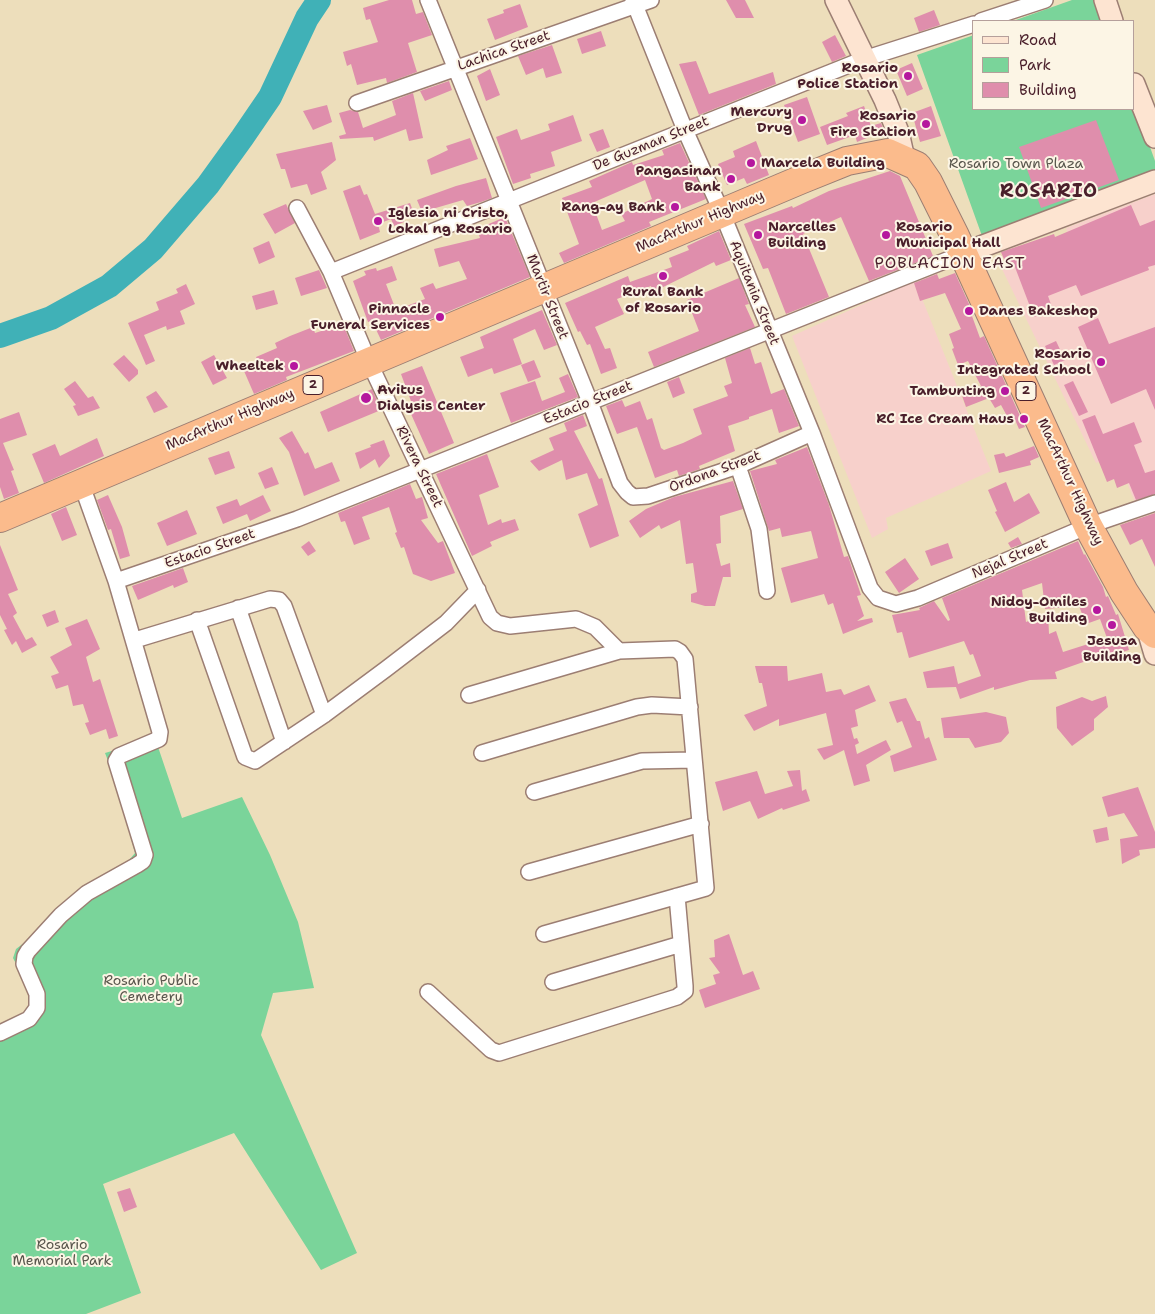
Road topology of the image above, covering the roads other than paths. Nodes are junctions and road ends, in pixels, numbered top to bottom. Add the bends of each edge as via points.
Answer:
1 (428, 0) edge
2 (651, 0) edge
3 (836, 0) edge
4 (1045, 0) edge
5 (1105, 0) edge
6 (635, 3) edge
7 (984, 20) edge
8 (1112, 20) edge
9 (972, 25) edge
10 (864, 60) junction
11 (454, 68) junction
12 (1135, 87) edge
13 (357, 104) dead end
14 (685, 130) junction
15 (1155, 137) edge
16 (904, 159) junction
17 (1155, 181) edge
18 (508, 203) junction
19 (297, 208) dead end
20 (722, 213) junction
21 (962, 254) junction
22 (331, 272) junction
23 (544, 286) junction
24 (769, 331) junction
25 (369, 362) junction
26 (590, 402) junction
27 (812, 433) junction
28 (738, 466) junction
29 (422, 470) junction
30 (81, 483) junction
31 (620, 483) joint
32 (1155, 503) edge
33 (0, 518) edge
34 (1088, 526) junction
35 (116, 581) junction
36 (870, 588) joint
37 (478, 590) junction
38 (767, 591) dead end
39 (238, 608) junction
40 (197, 620) junction
41 (1151, 630) edge
42 (135, 640) junction
43 (619, 651) junction
44 (1155, 654) edge
45 (468, 695) dead end
46 (690, 708) junction
47 (324, 715) junction
48 (284, 742) junction
49 (482, 753) dead end
50 (694, 760) junction
51 (534, 792) dead end
52 (701, 824) junction
53 (529, 872) dead end
54 (676, 896) junction
55 (544, 934) dead end
56 (681, 944) junction
57 (553, 982) dead end
58 (428, 992) dead end
59 (0, 1033) edge

1 - 11 street, Martir Street
2 - 6 street, Lachica Street
3 - 10 main road
4 - 7 street
5 - 8 main road
6 - 11 street, Lachica Street
6 - 14 street, Aquitania Street
9 - 10 street, De Guzman Street
10 - 14 street, De Guzman Street
10 - 16 main road via 898,132
11 - 13 street, Lachica Street
11 - 18 street, Martir Street
12 - 15 main road
14 - 18 street, De Guzman Street
14 - 20 street, Aquitania Street
16 - 20 highway, MacArthur Highway / 2 via 888,153 847,161
16 - 21 highway, MacArthur Highway / 2 via 917,166 928,182
17 - 21 main road, Estacio Street
18 - 22 street, De Guzman Street
18 - 23 street, Martir Street
19 - 22 street, Rivera Street
20 - 23 highway, MacArthur Highway / 2
20 - 24 street, Aquitania Street
21 - 24 street, Estacio Street
21 - 34 highway, MacArthur Highway / 2
22 - 25 street, Rivera Street
23 - 25 highway, MacArthur Highway / 2
23 - 26 street, Martir Street
24 - 26 street, Estacio Street
24 - 27 street, Aquitania Street
25 - 29 street, Rivera Street
25 - 30 highway, MacArthur Highway / 2
26 - 29 street, Estacio Street
26 - 31 street, Martir Street
27 - 28 street, Ordona Street
27 - 36 street, Aquitania Street
28 - 31 street, Ordona Street via 648,496 633,497
28 - 38 street via 757,522
29 - 35 street, Estacio Street via 297,519
29 - 37 street, Rivera Street
30 - 33 highway, MacArthur Highway / 2
30 - 35 street
32 - 34 street, Nejal Street
34 - 36 street, Nejal Street via 906,602 886,602
34 - 41 highway, MacArthur Highway / 2 via 1124,592
35 - 42 street
37 - 43 street, Rivera Street via 490,618 497,623 520,625 576,619 595,627
37 - 47 street via 446,623
39 - 40 street
39 - 47 street via 276,598 282,602
39 - 48 street
40 - 42 street
40 - 48 street via 245,757 252,761 260,760
41 - 44 main road
42 - 59 street via 161,735 119,756 116,763 144,849 143,860 87,893 61,915 28,951 24,964 37,994 37,1008 29,1019
43 - 45 street
43 - 46 street via 680,652 685,659
46 - 49 street via 637,707
46 - 50 street
47 - 48 street
50 - 51 street via 642,761
50 - 52 street
52 - 53 street
52 - 54 street via 707,886 704,890
54 - 55 street
54 - 56 street
56 - 57 street
56 - 58 street via 685,991 677,997 503,1052 491,1050

